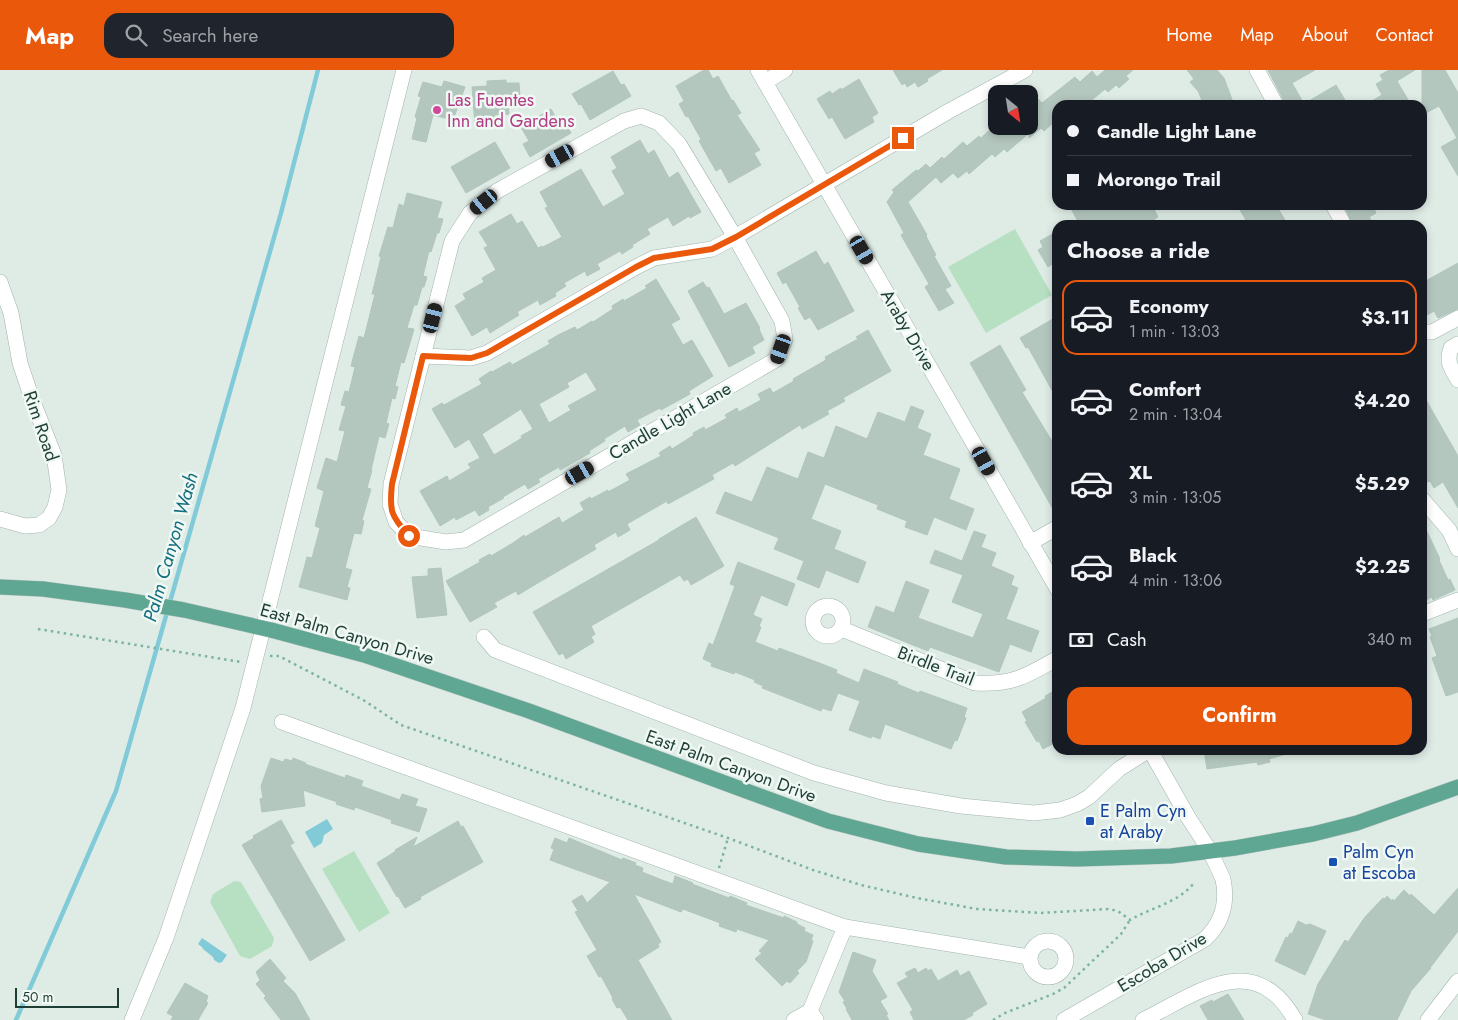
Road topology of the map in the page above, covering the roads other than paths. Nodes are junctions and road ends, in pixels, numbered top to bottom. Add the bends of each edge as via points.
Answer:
1 (404, 70) edge
2 (785, 70) edge
3 (1025, 70) edge
4 (1257, 70) edge
5 (761, 76) edge
6 (1273, 100) edge
7 (824, 185) junction
8 (736, 237) junction
9 (0, 282) edge
10 (1458, 318) edge
11 (1427, 332) edge
12 (1458, 344) edge
13 (423, 356) junction
14 (1458, 380) edge
15 (1427, 505) edge
16 (0, 518) edge
17 (1052, 530) edge
18 (1030, 543) junction
19 (1458, 549) edge
20 (1052, 580) edge
21 (0, 587) edge
22 (1458, 600) edge
23 (1427, 612) edge
24 (842, 629) dead end
25 (484, 637) dead end
26 (1052, 661) edge
27 (282, 722) dead end
28 (1142, 755) edge
29 (1153, 755) edge
30 (1458, 787) edge
31 (1210, 851) junction
32 (845, 927) junction
33 (1030, 957) dead end
34 (1458, 981) edge
35 (813, 1015) edge
36 (132, 1020) edge
37 (794, 1020) edge
38 (1064, 1020) edge
39 (1143, 1020) edge
40 (1295, 1020) edge
41 (1428, 1020) edge

1 - 36 street via 243,708 166,938
2 - 5 street
3 - 7 street
4 - 6 street
5 - 7 street, Araby Drive
7 - 8 street
7 - 18 street, Araby Drive
8 - 13 street via 712,249 654,258 487,353 471,358
8 - 13 street, Candle Light Lane via 679,144 659,124 641,116 624,121 497,191 470,213 452,241
8 - 13 street, Candle Light Lane via 782,321 784,339 777,360 464,540 446,542 409,536 396,522 390,504
9 - 16 street, Rim Road via 11,313 20,363 54,455 59,490 55,507 39,525 25,526
10 - 11 street
12 - 14 street via 1451,348 1448,358
15 - 19 street via 1449,530
17 - 18 street
18 - 20 street, Araby Drive
21 - 31 main road, East Palm Canyon Drive, bridge via 43,589 184,610 364,655 529,711 828,821 918,844 1006,857 1077,860
22 - 23 street
24 - 26 street, Birdle Trail via 975,683 994,684 1019,679
25 - 28 street via 494,650 814,773 886,793 961,806 1034,813 1060,810 1077,804 1098,790 1119,769
27 - 32 street
29 - 31 street
30 - 31 main road, East Palm Canyon Drive via 1314,834
31 - 38 street, Escoba Drive via 1224,884 1224,910 1212,932
32 - 33 street
32 - 35 street
34 - 41 street
35 - 37 street
39 - 40 street via 1221,982 1247,980 1263,986 1277,997

